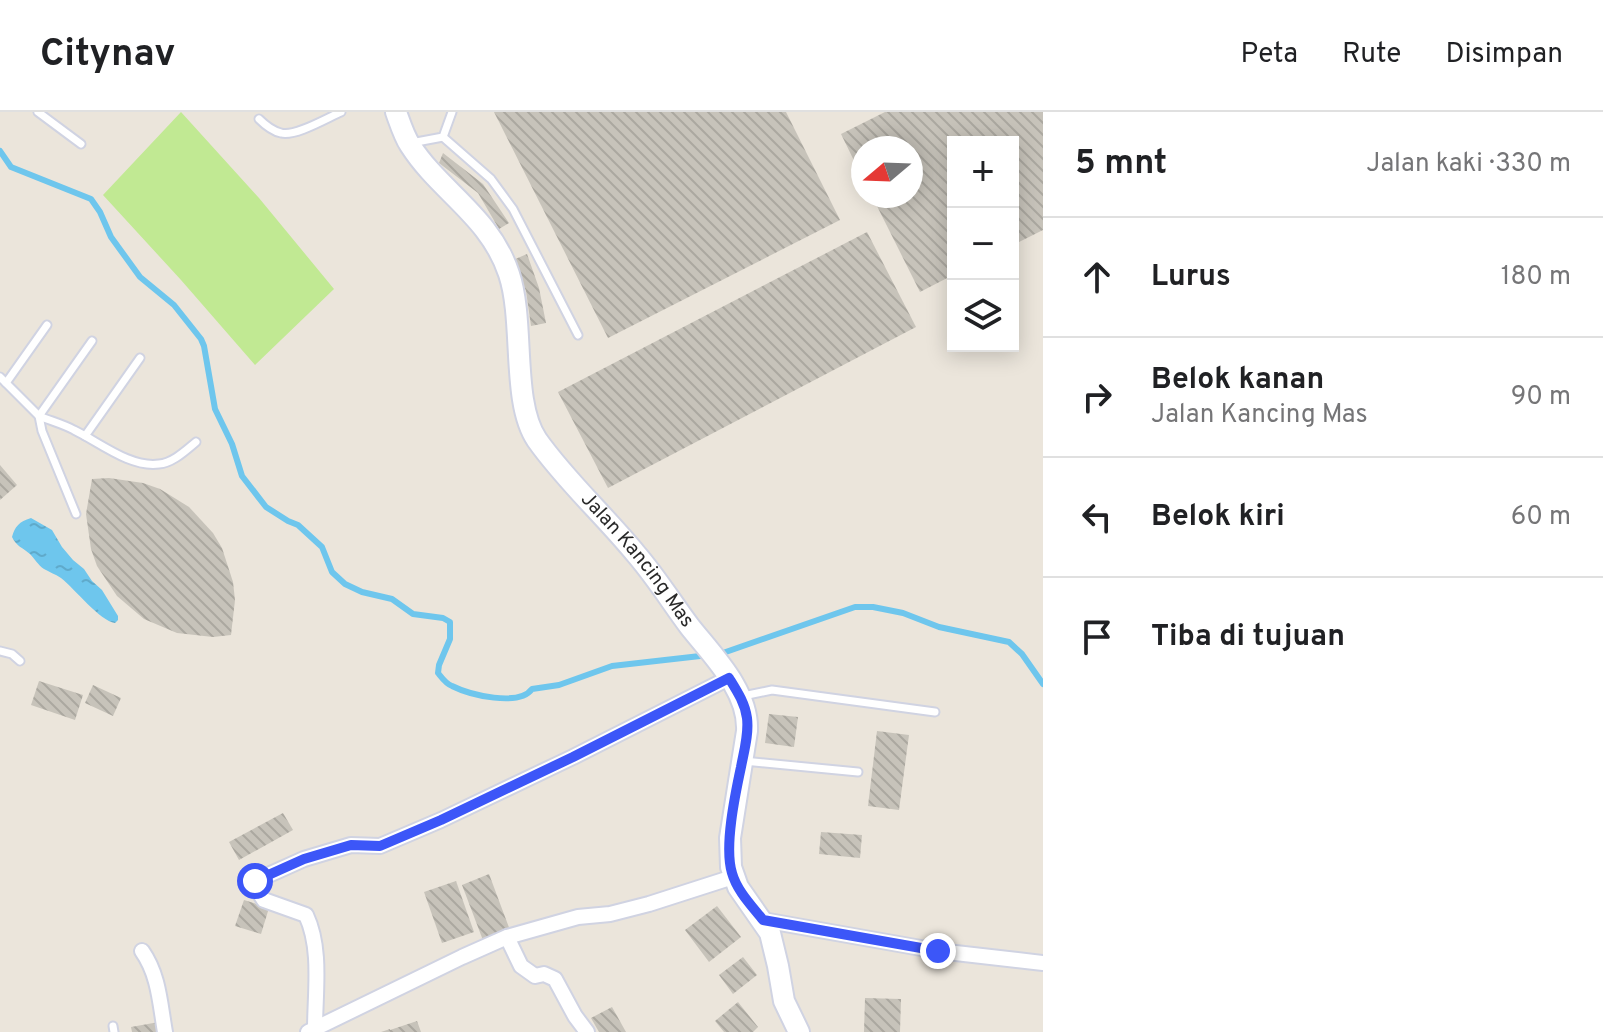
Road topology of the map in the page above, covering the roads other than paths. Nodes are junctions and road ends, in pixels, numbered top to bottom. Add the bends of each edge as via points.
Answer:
1 (38, 112) edge
2 (341, 112) edge
3 (396, 112) edge
4 (452, 112) edge
5 (259, 119) dead end
6 (443, 137) junction
7 (81, 144) dead end
8 (409, 144) junction
9 (47, 325) dead end
10 (578, 335) dead end
11 (92, 341) dead end
12 (140, 358) dead end
13 (3, 380) edge
14 (39, 416) junction
15 (85, 436) junction
16 (196, 442) dead end
17 (76, 514) dead end
18 (0, 651) edge
19 (20, 661) dead end
20 (725, 673) junction
21 (740, 696) junction
22 (935, 712) dead end
23 (742, 761) junction
24 (858, 772) dead end
25 (733, 877) junction
26 (763, 920) junction
27 (507, 937) junction
28 (142, 951) dead end
29 (1043, 963) edge
30 (311, 1030) edge
31 (165, 1032) edge
32 (587, 1032) edge
33 (799, 1032) edge

1 - 7 lane
2 - 5 lane via 282,134
3 - 8 street, Jalan Kancing Mas
4 - 6 lane
6 - 8 lane
6 - 10 lane via 491,179 513,209
8 - 20 street, Jalan Kancing Mas via 476,217 503,258 518,317 529,427 635,553
9 - 13 lane
11 - 14 lane
12 - 15 lane
13 - 14 lane
14 - 15 lane
14 - 17 lane
15 - 16 lane via 150,464 176,457
18 - 19 lane
20 - 21 street, Jalan Kancing Mas
20 - 30 street via 573,757 441,820 380,846 351,845 255,881 264,900 306,915 313,930
21 - 22 lane via 772,690
21 - 23 street, Jalan Kancing Mas via 748,720
23 - 24 lane
23 - 25 street, Jalan Kancing Mas via 730,838
25 - 26 street
25 - 27 street via 649,904
26 - 29 street via 938,951
26 - 33 street via 773,940 784,1001
27 - 30 street
27 - 32 street via 521,966 535,976 555,979
28 - 31 street via 155,977

